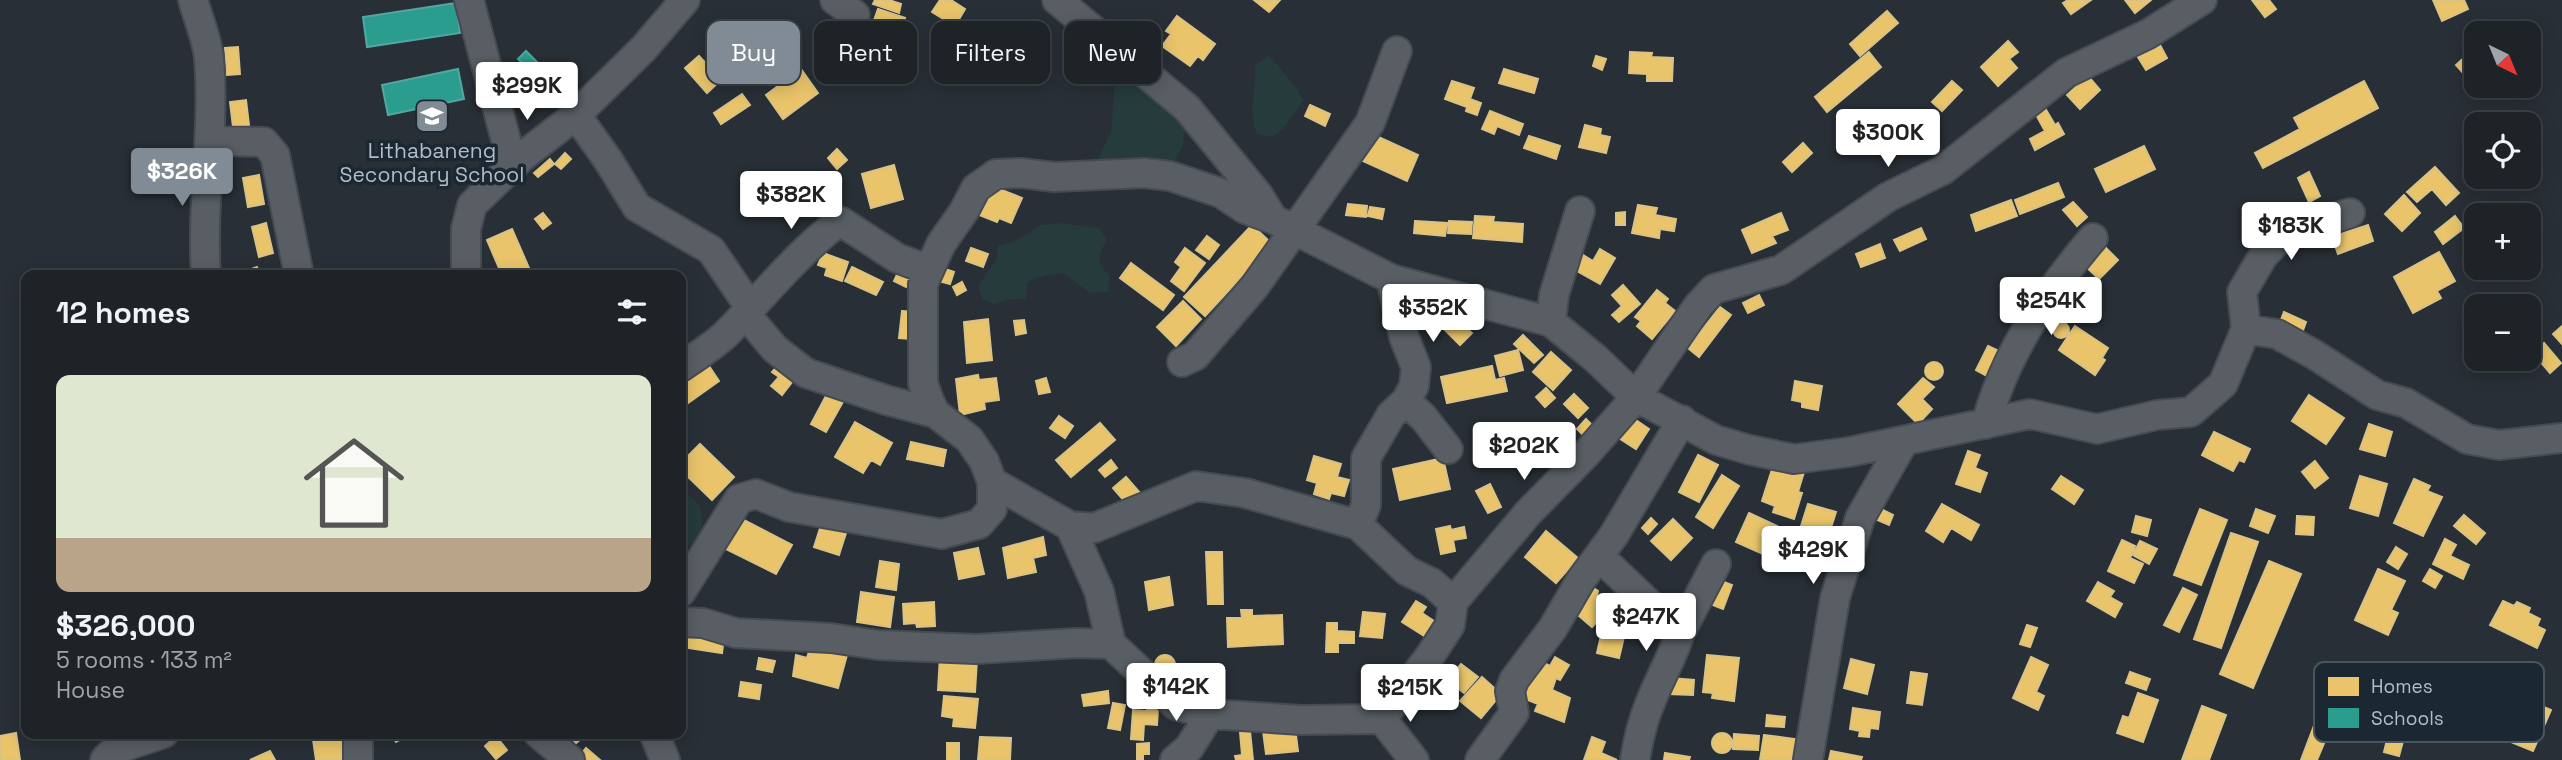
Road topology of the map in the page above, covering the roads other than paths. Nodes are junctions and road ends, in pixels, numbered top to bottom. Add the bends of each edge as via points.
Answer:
1 (193, 0) edge
2 (469, 0) edge
3 (685, 0) edge
4 (1057, 0) edge
5 (2202, 0) edge
6 (1397, 51) dead end
7 (576, 115) junction
8 (210, 141) junction
9 (513, 167) junction
10 (1580, 211) dead end
11 (2350, 213) dead end
12 (1284, 225) junction
13 (2093, 239) dead end
14 (206, 270) edge
15 (298, 270) edge
16 (466, 270) edge
17 (929, 270) junction
18 (1391, 279) junction
19 (748, 309) junction
20 (1551, 322) junction
21 (2246, 329) junction
22 (1182, 362) dead end
23 (686, 364) edge
24 (1636, 397) junction
25 (1406, 401) junction
26 (935, 413) junction
27 (1682, 420) junction
28 (1986, 424) junction
29 (2562, 439) edge
30 (1904, 440) junction
31 (1448, 449) dead end
32 (992, 482) junction
33 (1358, 525) junction
34 (1070, 526) junction
35 (1599, 556) junction
36 (1716, 564) dead end
37 (686, 584) edge
38 (1453, 601) junction
39 (686, 622) edge
40 (1679, 634) junction
41 (1111, 644) junction
42 (1210, 713) junction
43 (1382, 719) junction
44 (151, 739) edge
45 (358, 739) edge
46 (545, 739) edge
47 (656, 739) edge
48 (105, 760) edge
49 (358, 760) edge
50 (569, 760) edge
51 (665, 760) edge
52 (1175, 760) edge
53 (1415, 760) edge
54 (1480, 760) edge
55 (1635, 760) edge
56 (1808, 760) edge

1 - 8 street via 209,55
2 - 9 street
3 - 7 street
4 - 12 street via 1187,107
5 - 24 street via 2148,34 2066,73 1943,170 1888,197 1781,270 1714,289
6 - 12 street via 1370,123
7 - 9 street
7 - 19 street via 637,207 711,250
8 - 14 street
8 - 15 street via 264,142 271,149
9 - 16 street via 472,205 466,229
10 - 20 street
11 - 21 street via 2286,233 2263,256 2242,292
12 - 17 street via 1221,193 1170,176 996,174 976,188
12 - 18 street
12 - 22 street via 1255,286 1195,356
13 - 28 street via 2065,271 2010,359
17 - 19 street via 897,258 840,221
17 - 26 street via 923,284 923,383
18 - 20 street
18 - 25 street via 1416,367
19 - 23 street via 724,337
19 - 26 street via 753,323 775,349 806,373
20 - 24 street
21 - 28 street via 2223,384 2191,412 2097,429 2030,414
21 - 29 street via 2277,334 2377,395 2406,403 2466,439 2499,445
24 - 27 street
24 - 38 street
25 - 31 street
25 - 33 street via 1391,415 1366,458 1366,505
26 - 32 street via 970,439
27 - 30 street via 1716,440 1794,459
27 - 35 street
28 - 30 street
30 - 56 street via 1860,518 1835,598
32 - 34 street
32 - 37 street via 992,509 979,524 942,534 789,507 757,494 739,499
33 - 34 street via 1245,493 1196,486 1094,528
33 - 38 street via 1408,571
34 - 41 street via 1099,591
35 - 40 street
35 - 54 street via 1514,680 1510,691 1514,713
36 - 40 street
38 - 43 street via 1450,625
39 - 41 street via 736,633 878,645 975,649
40 - 55 street via 1649,705
41 - 42 street via 1177,706
42 - 43 street via 1301,720
42 - 52 street via 1189,748
43 - 53 street
44 - 48 street via 113,750
45 - 49 street
46 - 50 street
47 - 51 street

